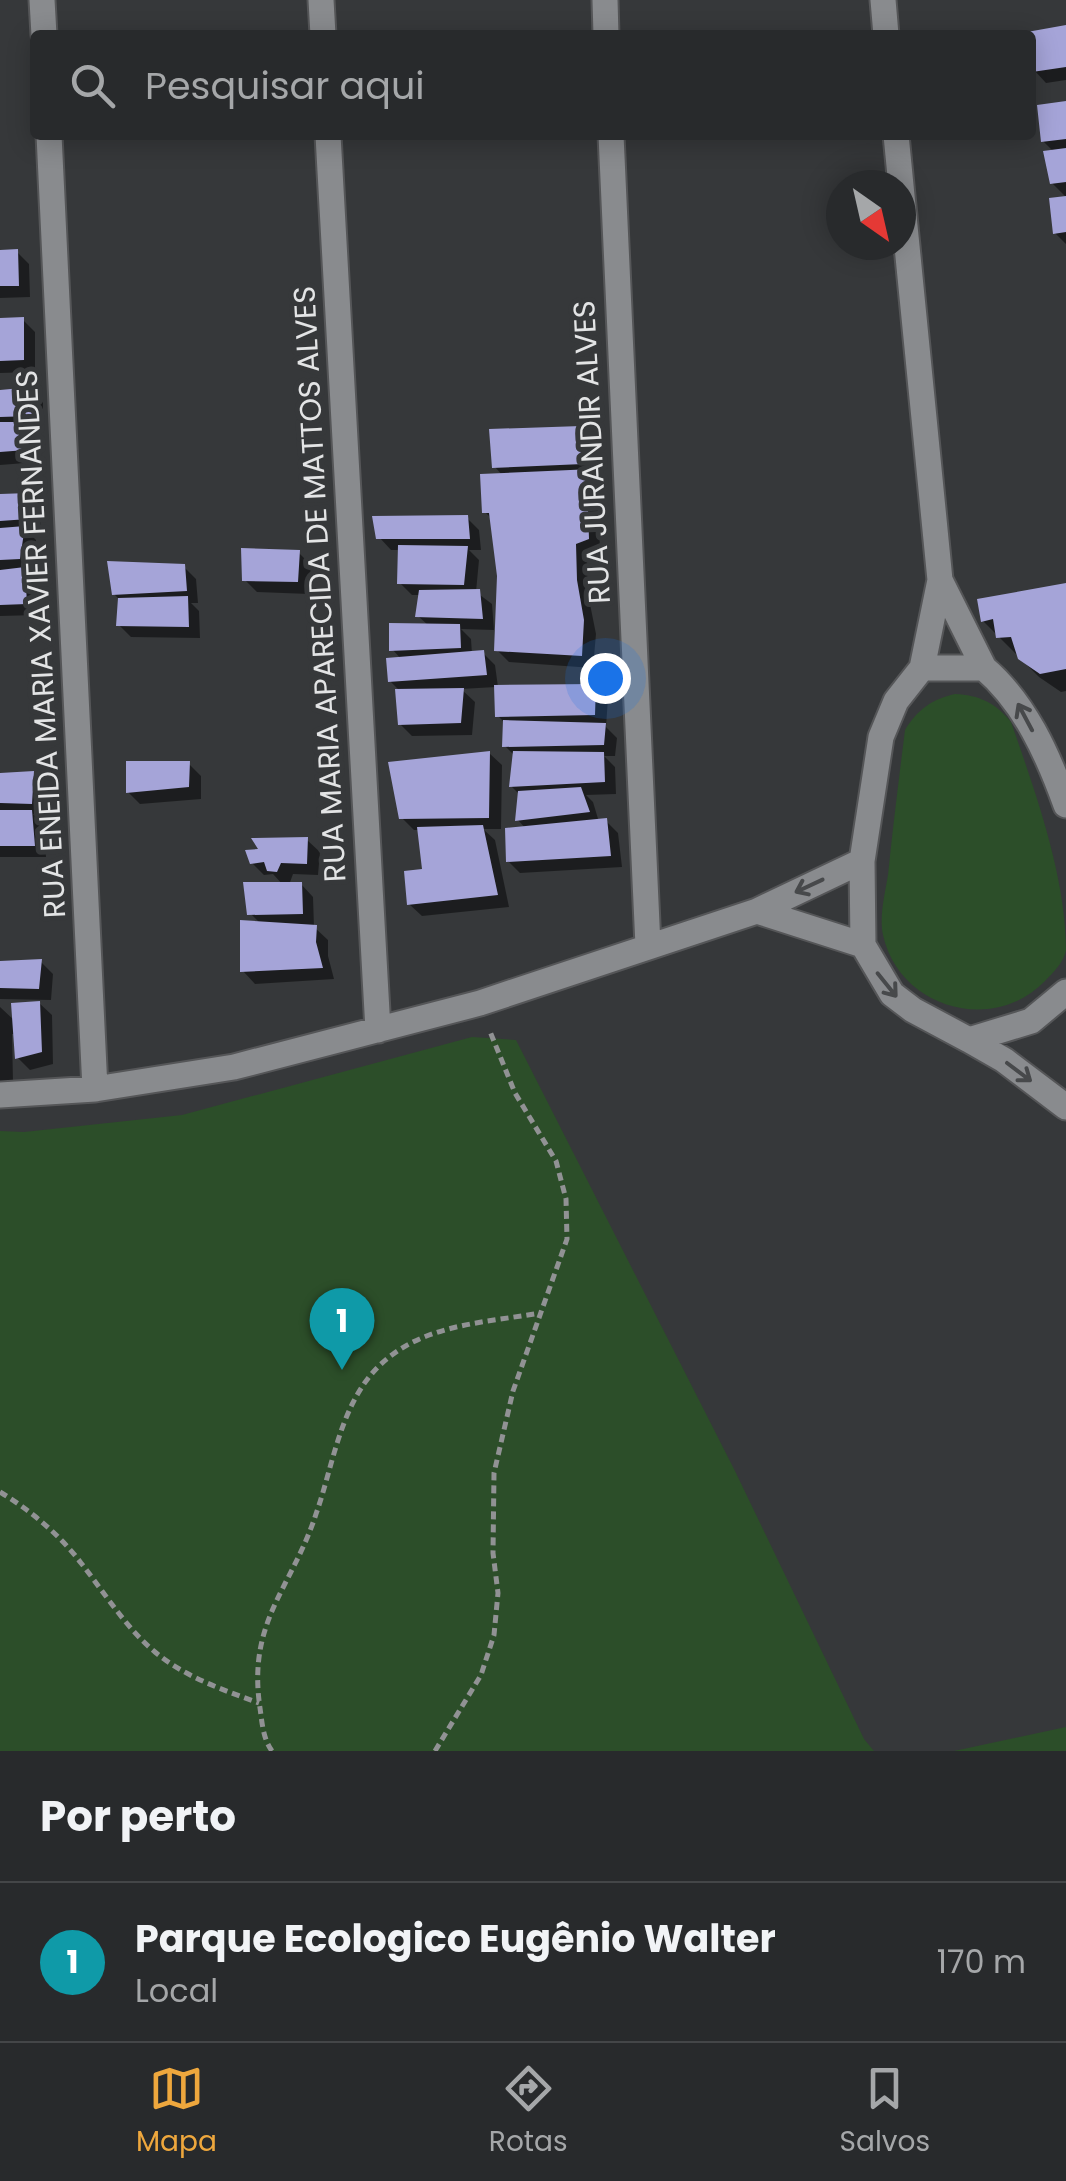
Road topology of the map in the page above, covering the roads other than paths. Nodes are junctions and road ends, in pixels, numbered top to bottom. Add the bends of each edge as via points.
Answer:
1 (42, 0) edge
2 (321, 0) edge
3 (605, 0) edge
4 (882, 0) edge
5 (44, 30) edge
6 (323, 30) edge
7 (606, 30) edge
8 (885, 30) edge
9 (49, 140) edge
10 (328, 140) edge
11 (611, 140) edge
12 (896, 140) edge
13 (940, 580) junction
14 (922, 668) junction
15 (984, 668) junction
16 (1066, 802) edge
17 (862, 861) junction
18 (757, 911) junction
19 (863, 945) junction
20 (648, 946) junction
21 (1066, 992) edge
22 (378, 1030) junction
23 (969, 1040) junction
24 (95, 1089) junction
25 (0, 1095) edge
26 (1066, 1107) edge

1 - 5 street
2 - 6 street
3 - 7 street
4 - 8 street
9 - 24 street, RUA ENEIDA MARIA XAVIER FERNANDES
10 - 22 street, RUA MARIA APARECIDA DE MATTOS ALVES
11 - 20 street, RUA JURANDIR ALVES
12 - 13 street
13 - 14 street
13 - 15 street
14 - 15 street
14 - 17 street via 896,701 881,737
16 -> 15 street via 1023,710
17 -> 18 street
17 - 19 street
18 - 19 street
18 - 20 street
19 -> 23 street via 892,994
20 - 22 street
21 - 23 street via 1031,1021
22 - 24 street via 234,1067
23 -> 26 street
24 - 25 street

